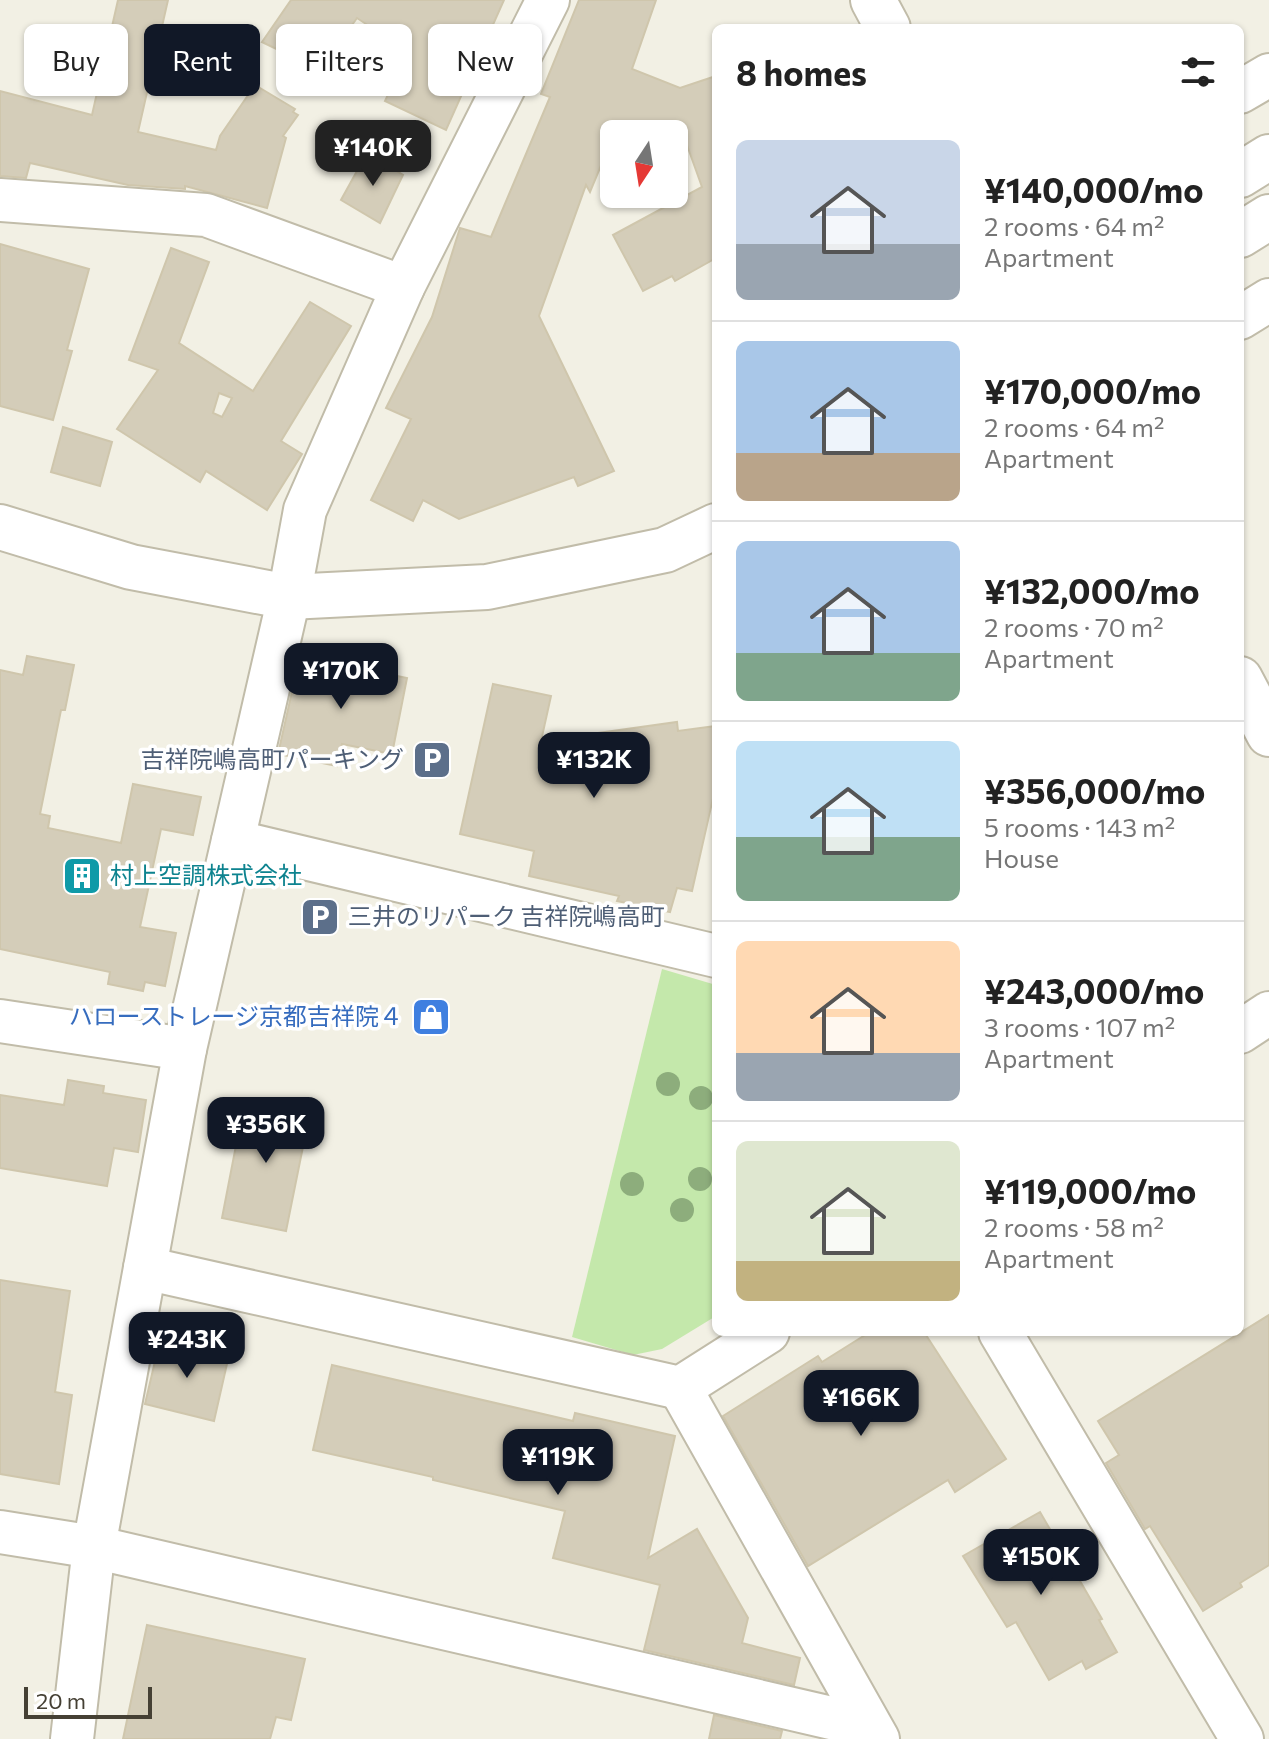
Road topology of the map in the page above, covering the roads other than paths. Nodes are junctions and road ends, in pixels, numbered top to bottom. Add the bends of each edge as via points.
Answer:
1 (548, 0) edge
2 (873, 0) edge
3 (886, 24) edge
4 (1269, 75) edge
5 (1244, 90) edge
6 (1269, 157) edge
7 (1244, 173) edge
8 (0, 200) edge
9 (1269, 217) edge
10 (1244, 233) edge
11 (403, 287) junction
12 (1269, 300) edge
13 (1244, 316) edge
14 (0, 527) edge
15 (712, 528) edge
16 (289, 597) junction
17 (1244, 687) edge
18 (1269, 734) edge
19 (233, 841) junction
20 (712, 955) edge
21 (1269, 1013) edge
22 (0, 1021) edge
23 (1244, 1029) edge
24 (185, 1049) junction
25 (145, 1268) junction
26 (762, 1336) edge
27 (1002, 1336) edge
28 (680, 1388) junction
29 (0, 1532) edge
30 (94, 1547) junction
31 (874, 1733) edge
32 (72, 1739) edge
33 (1242, 1739) edge

1 - 11 street
2 - 3 street
4 - 5 street
6 - 7 street
8 - 11 street via 206,215
9 - 10 street
11 - 16 street via 305,510
12 - 13 street
14 - 16 street via 131,567
15 - 16 street via 665,550 487,587
16 - 19 street
17 - 18 street
19 - 20 street
19 - 24 street
21 - 23 street
22 - 24 street
24 - 25 street
25 - 28 street
25 - 30 street
26 - 28 street
27 - 33 street
28 - 31 street
29 - 30 street
30 - 31 street
30 - 32 street

